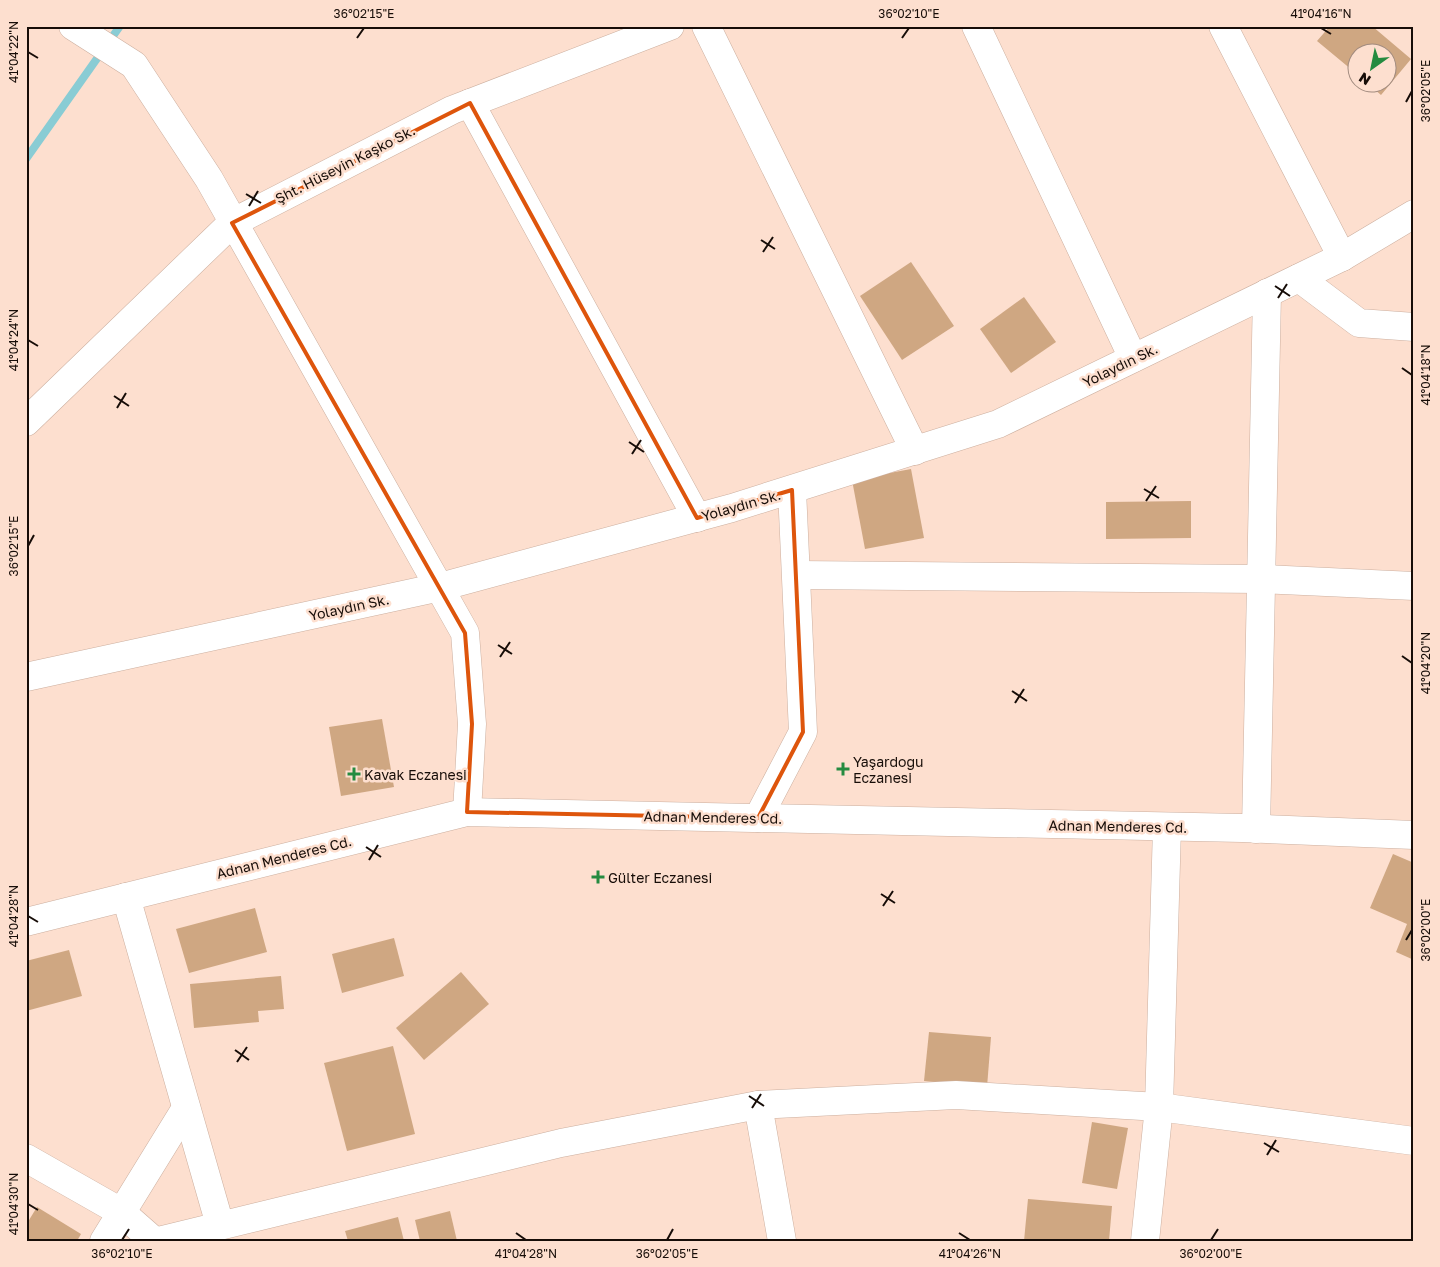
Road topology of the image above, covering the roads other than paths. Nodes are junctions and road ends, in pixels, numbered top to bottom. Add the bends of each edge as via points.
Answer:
1 (670, 26) edge
2 (706, 26) edge
3 (976, 26) edge
4 (1223, 26) edge
5 (80, 30) edge
6 (470, 103) junction
7 (1414, 214) edge
8 (232, 223) junction
9 (1342, 257) junction
10 (1299, 278) junction
11 (1267, 293) junction
12 (1414, 327) edge
13 (1133, 358) junction
14 (26, 422) edge
15 (915, 451) junction
16 (792, 490) junction
17 (697, 518) junction
18 (797, 575) junction
19 (1262, 579) junction
20 (1414, 586) edge
21 (440, 587) junction
22 (26, 677) edge
23 (467, 812) junction
24 (758, 818) junction
25 (1167, 827) junction
26 (1256, 829) junction
27 (1414, 835) edge
28 (126, 897) junction
29 (26, 922) edge
30 (758, 1105) junction
31 (1159, 1107) junction
32 (186, 1108) junction
33 (1414, 1140) edge
34 (26, 1158) edge
35 (120, 1212) junction
36 (220, 1225) junction
37 (104, 1241) edge
38 (154, 1241) edge
39 (158, 1241) edge
40 (782, 1241) edge
41 (1145, 1241) edge

1 - 6 street, Şht. Hüseyin Kaşko Sk.
2 - 15 street
3 - 13 street
4 - 9 street
5 - 8 street via 134,66 209,179
6 - 8 street, Şht. Hüseyin Kaşko Sk.
6 - 17 street
7 - 9 street, Yolaydın Sk.
8 - 14 street, Şht. Hüseyin Kaşko Sk.
8 - 21 street
9 - 10 street, Yolaydın Sk.
10 - 11 street, Yolaydın Sk.
10 - 12 street via 1359,322
11 - 13 street, Yolaydın Sk.
11 - 19 street
13 - 15 street, Yolaydın Sk. via 998,424
15 - 16 street, Yolaydın Sk.
16 - 17 street, Yolaydın Sk.
16 - 18 street
17 - 21 street, Yolaydın Sk.
18 - 19 street
18 - 24 street via 803,732
19 - 20 street
19 - 26 street
21 - 22 street, Yolaydın Sk.
21 - 23 street via 465,633 472,724
23 - 24 street, Adnan Menderes Cd.
23 - 28 street, Adnan Menderes Cd.
24 - 25 street, Adnan Menderes Cd.
25 - 26 street, Adnan Menderes Cd.
25 - 31 street
26 - 27 street, Adnan Menderes Cd.
28 - 29 street, Adnan Menderes Cd.
28 - 32 street
30 - 31 street via 956,1095
30 - 36 street via 561,1143
30 - 40 street
31 - 33 street
31 - 41 street
32 - 35 street
32 - 36 street
34 - 35 street
35 - 37 street
35 - 38 street
36 - 39 street

